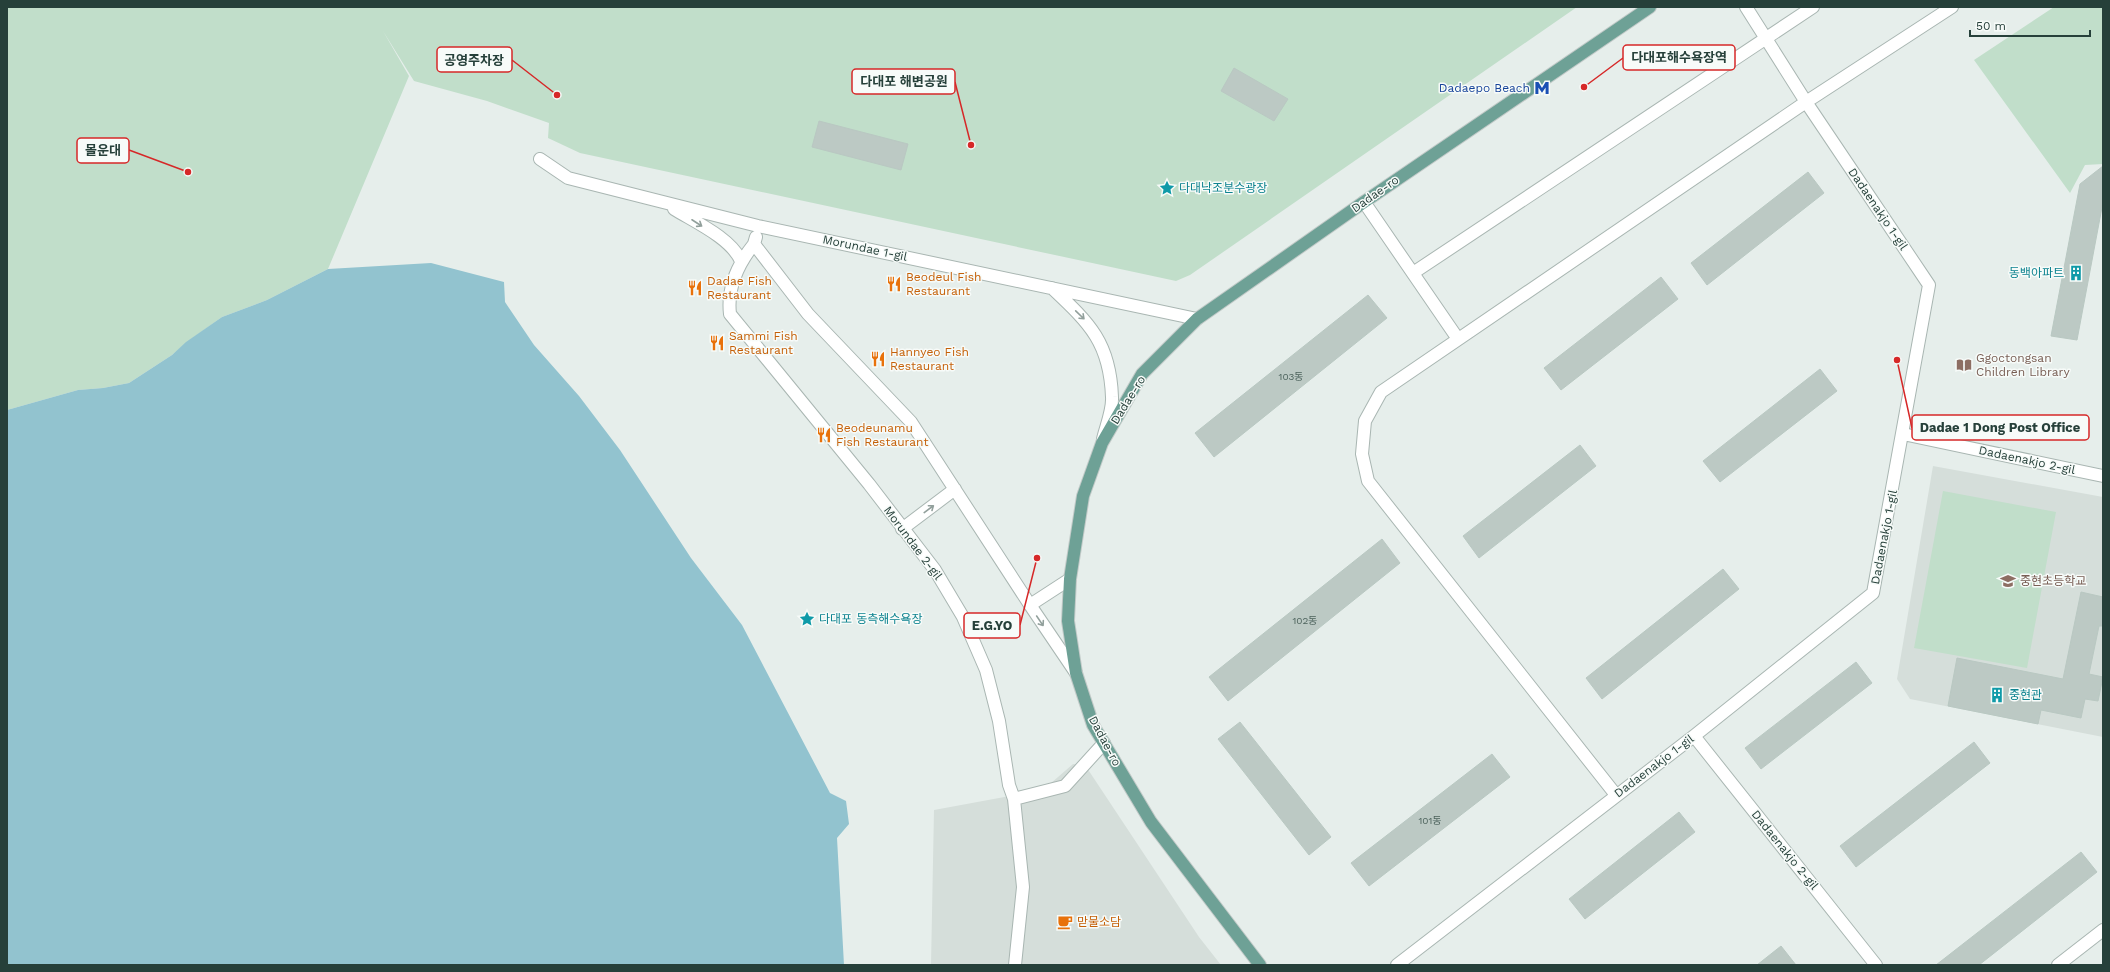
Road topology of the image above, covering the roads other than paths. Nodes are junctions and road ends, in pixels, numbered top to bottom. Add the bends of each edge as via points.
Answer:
1 (1650, 7) edge
2 (1746, 7) edge
3 (1813, 7) edge
4 (1952, 7) edge
5 (1766, 39) junction
6 (1806, 102) junction
7 (540, 159) dead end
8 (664, 202) junction
9 (1364, 202) junction
10 (758, 226) junction
11 (754, 244) junction
12 (741, 261) junction
13 (1413, 273) junction
14 (1052, 288) junction
15 (1197, 319) junction
16 (1458, 339) junction
17 (1903, 434) junction
18 (1102, 443) junction
19 (2103, 476) edge
20 (955, 489) junction
21 (902, 529) junction
22 (1070, 580) junction
23 (1030, 605) junction
24 (1076, 673) junction
25 (1694, 736) junction
26 (1104, 743) junction
27 (1616, 795) junction
28 (1014, 799) junction
29 (2103, 930) edge
30 (1015, 965) edge
31 (1260, 965) edge
32 (1397, 965) edge
33 (1876, 965) edge
34 (2058, 965) edge

1 - 9 main road, Dadae-ro
2 - 5 street, Dadaenakjo 1-gil
3 - 5 street
4 - 6 street
5 - 6 street, Dadaenakjo 1-gil
5 - 13 street
6 - 16 street
6 - 17 street, Dadaenakjo 1-gil via 1929,285
7 - 8 street, Morundae 1-gil via 568,178
8 - 10 street, Morundae 1-gil
8 -> 12 street via 726,242 736,251
9 - 13 street
9 - 15 main road, Dadae-ro
10 - 11 street
10 - 14 street, Morundae 1-gil
11 - 12 street, Morundae 2-gil
11 - 20 street via 808,314 911,422
12 - 21 street, Morundae 2-gil via 728,299 730,314 869,484
13 - 16 street
14 - 15 street, Morundae 1-gil
14 -> 18 street via 1085,320 1100,339 1107,361 1112,398
15 - 18 main road, Dadae-ro via 1142,374
16 - 27 street via 1381,392 1365,421 1362,454 1368,481
17 - 19 street, Dadaenakjo 2-gil
17 - 25 street, Dadaenakjo 1-gil via 1873,593
18 - 22 main road, Dadae-ro via 1083,496
21 -> 20 street
20 - 23 street
21 - 28 street, Morundae 2-gil via 935,570 963,617 986,670
22 - 23 street
22 - 24 main road, Dadae-ro via 1068,621
23 -> 24 street
24 - 26 main road, Dadae-ro via 1093,725
25 - 27 street, Dadaenakjo 1-gil
25 - 33 street, Dadaenakjo 2-gil
26 - 28 street via 1065,786
26 - 31 main road, Dadae-ro via 1151,822
27 - 32 street, Dadaenakjo 1-gil
28 - 30 street, Morundae 2-gil via 1023,887
29 - 34 street

